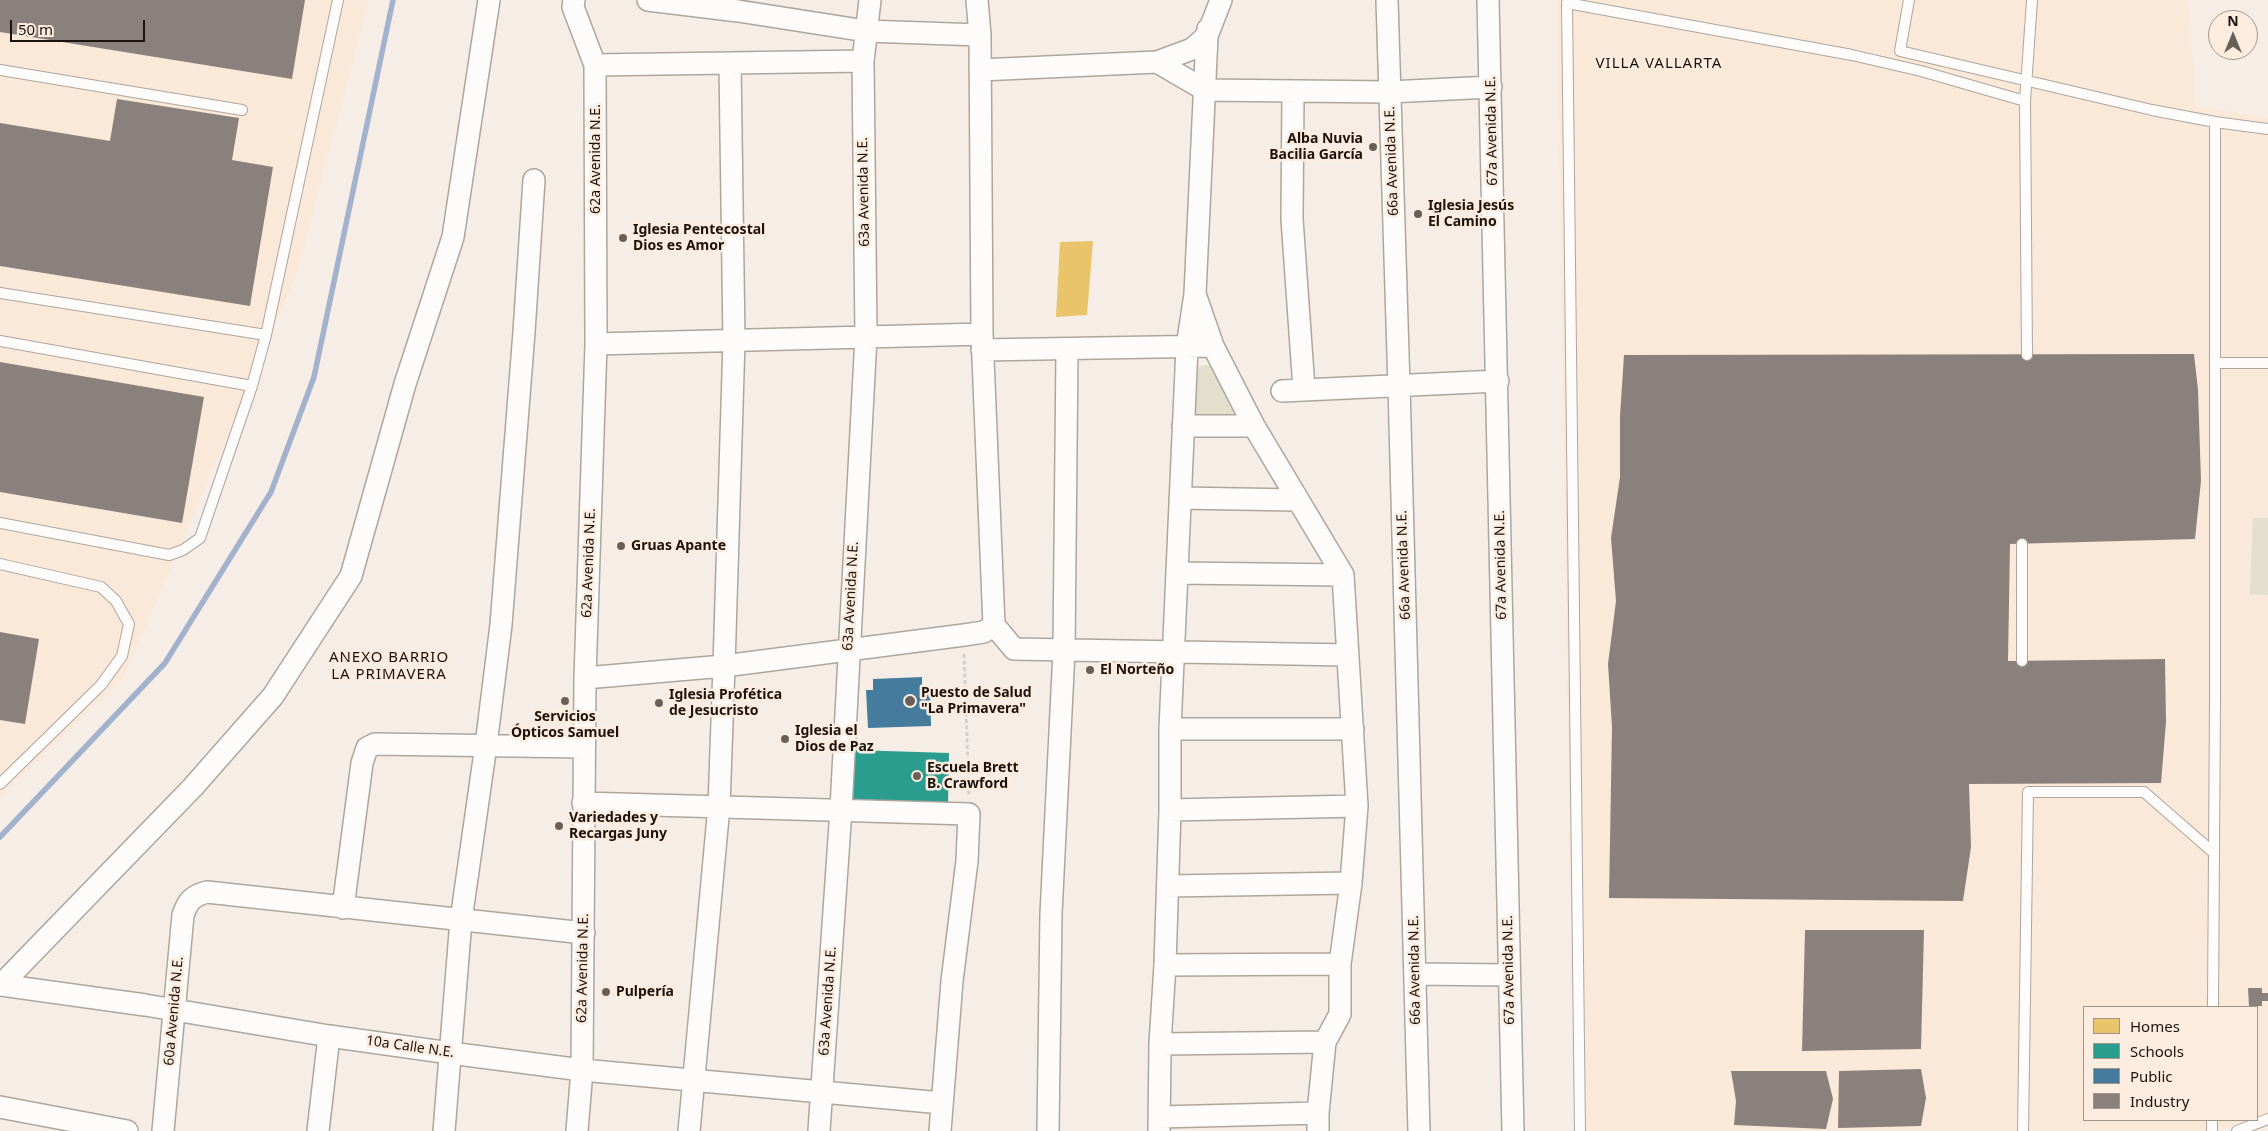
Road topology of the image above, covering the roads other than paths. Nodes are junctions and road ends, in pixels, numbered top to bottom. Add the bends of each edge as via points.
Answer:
1 (338, 0) edge
2 (489, 0) edge
3 (574, 0) edge
4 (648, 0) edge
5 (870, 0) edge
6 (977, 0) edge
7 (1210, 0) edge
8 (1222, 0) edge
9 (1386, 0) edge
10 (1488, 0) edge
11 (1909, 0) edge
12 (2032, 0) edge
13 (739, 5) edge
14 (866, 31) junction
15 (980, 36) junction
16 (1207, 36) junction
17 (863, 61) junction
18 (1157, 62) junction
19 (730, 63) junction
20 (595, 65) junction
21 (0, 70) edge
22 (980, 70) junction
23 (2026, 82) junction
24 (1491, 87) junction
25 (1216, 91) junction
26 (1293, 92) junction
27 (1389, 92) junction
28 (2025, 101) junction
29 (242, 110) dead end
30 (2215, 122) junction
31 (2268, 129) edge
32 (534, 180) dead end
33 (0, 293) edge
34 (1195, 294) junction
35 (266, 335) junction
36 (866, 336) junction
37 (0, 341) edge
38 (734, 341) junction
39 (982, 342) junction
40 (596, 344) junction
41 (1213, 346) junction
42 (1187, 347) junction
43 (1067, 350) junction
44 (2027, 355) dead end
45 (2215, 363) junction
46 (2268, 363) edge
47 (1498, 381) junction
48 (252, 386) junction
49 (1399, 386) junction
50 (1304, 389) junction
51 (1282, 391) dead end
52 (1183, 426) junction
53 (1254, 426) junction
54 (1180, 498) junction
55 (1296, 500) junction
56 (0, 523) edge
57 (2022, 544) dead end
58 (0, 564) edge
59 (1179, 573) junction
60 (1343, 575) junction
61 (994, 625) junction
62 (848, 650) junction
63 (1064, 651) junction
64 (1175, 651) junction
65 (1347, 656) junction
66 (2022, 660) dead end
67 (724, 666) junction
68 (585, 678) junction
69 (1170, 729) junction
70 (1353, 729) junction
71 (486, 745) junction
72 (584, 747) junction
73 (0, 784) edge
74 (583, 803) junction
75 (719, 806) junction
76 (1357, 806) junction
77 (841, 809) junction
78 (1170, 810) junction
79 (2214, 853) junction
80 (1351, 883) junction
81 (1168, 886) junction
82 (343, 908) junction
83 (461, 920) junction
84 (584, 933) junction
85 (1340, 964) junction
86 (1166, 965) junction
87 (1416, 974) junction
88 (1509, 975) junction
89 (0, 985) edge
90 (2212, 1006) edge
91 (175, 1010) junction
92 (329, 1036) junction
93 (1325, 1042) junction
94 (1160, 1044) junction
95 (450, 1053) junction
96 (582, 1070) junction
97 (694, 1080) junction
98 (822, 1092) junction
99 (942, 1104) junction
100 (0, 1108) edge
101 (2268, 1119) edge
102 (1318, 1122) edge
103 (1160, 1124) edge
104 (127, 1131) edge
105 (163, 1131) edge
106 (318, 1131) edge
107 (444, 1131) edge
108 (577, 1131) edge
109 (689, 1131) edge
110 (819, 1131) edge
111 (940, 1131) edge
112 (1048, 1131) edge
113 (1418, 1131) edge
114 (1513, 1131) edge
115 (1580, 1131) edge
116 (2022, 1131) edge
117 (2237, 1131) edge

1 - 35 lane
2 - 89 street via 453,237 405,384 351,576 273,696 193,788
3 - 20 street, 62a Avenida N.E. via 573,7
4 - 13 street
5 - 14 street, 63a Avenida N.E.
6 - 15 street
7 - 16 street
8 - 16 street
9 - 27 street, 66a Avenida N.E.
10 - 24 street, 67a Avenida N.E.
11 - 23 lane via 1900,51
12 - 23 lane
13 - 14 street
14 - 15 street
14 - 17 street, 63a Avenida N.E.
15 - 22 street
16 - 18 street via 1192,49
16 - 25 street
17 - 19 street
17 - 36 street, 63a Avenida N.E.
18 - 22 street
18 - 25 street
19 - 20 street
19 - 38 street
20 - 40 street, 62a Avenida N.E.
21 - 29 lane
22 - 39 street
23 - 28 lane
23 - 30 lane
24 - 27 street
24 - 47 street, 67a Avenida N.E.
25 - 26 street
25 - 34 street
26 - 27 street
26 - 50 street via 1292,219
27 - 49 street, 66a Avenida N.E.
28 - 44 lane
28 - 115 lane via 1922,71 1852,55 1567,3
30 - 31 lane
30 - 45 lane
32 - 71 street via 501,615
33 - 35 lane
34 - 41 street
34 - 42 street
35 - 48 lane
36 - 38 street
36 - 39 street
36 - 62 street, 63a Avenida N.E.
37 - 48 lane
38 - 40 street
38 - 67 street
39 - 43 street
39 - 61 street
40 - 68 street, 62a Avenida N.E.
41 - 42 street
41 - 53 street
42 - 43 street
42 - 52 street
43 - 63 street
45 - 46 lane
45 - 79 lane
47 - 49 street
47 - 88 street, 67a Avenida N.E.
48 - 56 lane via 200,538 183,550 169,555
49 - 50 street
49 - 87 street, 66a Avenida N.E.
50 - 51 street
52 - 53 street
52 - 54 street
53 - 55 street
54 - 55 street
54 - 59 street
55 - 60 street
57 - 66 lane
58 - 73 lane via 101,587 116,600 129,624 122,656 101,685
59 - 60 street
59 - 64 street
60 - 65 street
61 - 62 street via 984,632
61 - 63 street via 1014,649
62 - 67 street
62 - 77 street, 63a Avenida N.E.
63 - 64 street
63 - 112 street via 1051,914
64 - 65 street
64 - 69 street
65 - 70 street
67 - 68 street
67 - 75 street
68 - 72 street, 62a Avenida N.E.
69 - 70 street
69 - 78 street
70 - 76 street
71 - 72 street
71 - 82 street via 375,744 367,748 363,755
71 - 83 street
72 - 74 street, 62a Avenida N.E.
74 - 75 street
74 - 84 street, 62a Avenida N.E.
75 - 77 street
75 - 97 street
76 - 78 street
76 - 80 street
77 - 98 street, 63a Avenida N.E.
77 - 99 street via 970,814
78 - 81 street
79 - 90 lane
79 - 116 lane via 2144,792 2028,788
80 - 81 street
80 - 85 street
81 - 86 street
82 - 83 street
82 - 91 street, 60a Avenida N.E. via 207,892 195,896 187,903 183,915
83 - 84 street
83 - 95 street
84 - 96 street, 62a Avenida N.E.
85 - 86 street
85 - 93 street via 1340,1014
86 - 94 street
87 - 88 street
87 - 113 street, 66a Avenida N.E.
88 - 114 street, 67a Avenida N.E.
89 - 91 street, 10a Calle N.E.
91 - 92 street, 10a Calle N.E.
91 - 105 street, 60a Avenida N.E.
92 - 95 street, 10a Calle N.E.
92 - 106 street
93 - 94 street
93 - 102 street
94 - 103 street
95 - 96 street, 10a Calle N.E.
95 - 107 street
96 - 97 street, 10a Calle N.E.
96 - 108 street, 62a Avenida N.E.
97 - 98 street, 10a Calle N.E.
97 - 109 street
98 - 99 street, 10a Calle N.E.
98 - 110 street, 63a Avenida N.E.
99 - 111 street
100 - 104 street
101 - 117 lane
102 - 103 street

